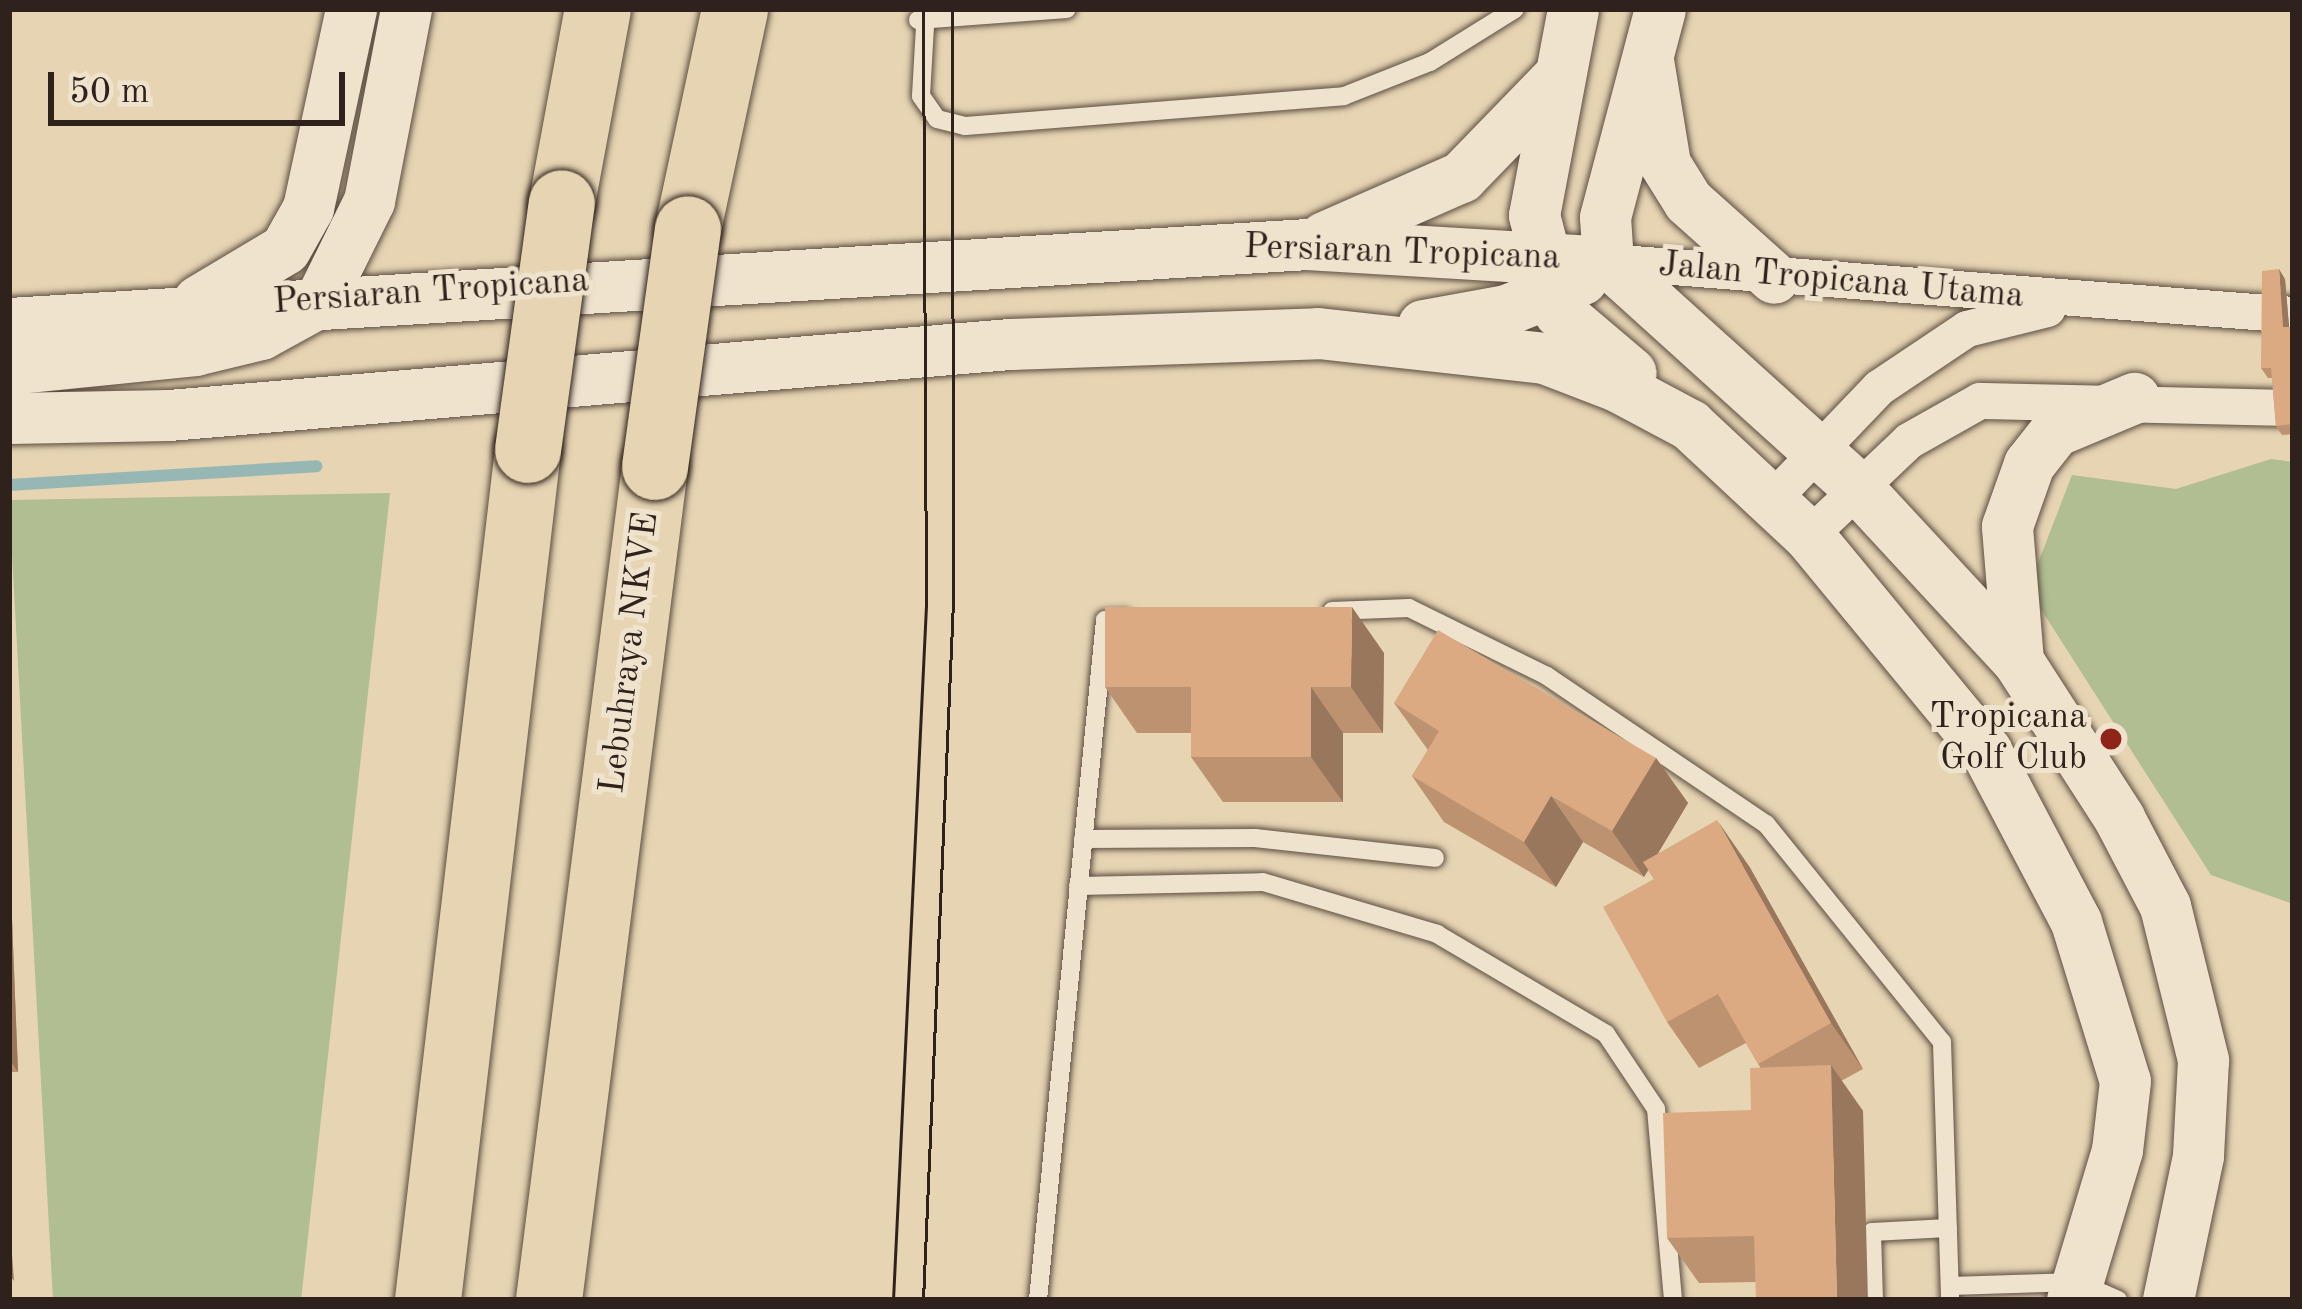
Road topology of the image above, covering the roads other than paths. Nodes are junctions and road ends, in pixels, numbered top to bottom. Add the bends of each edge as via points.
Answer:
1 (351, 9) edge
2 (406, 9) edge
3 (598, 9) edge
4 (735, 9) edge
5 (1067, 9) edge
6 (1515, 9) edge
7 (1573, 9) edge
8 (1660, 9) edge
9 (922, 14) edge
10 (1648, 60) junction
11 (1559, 77) junction
12 (369, 201) junction
13 (1307, 244) junction
14 (1607, 262) junction
15 (1547, 275) junction
16 (1774, 278) junction
17 (438, 291) junction
18 (319, 302) junction
19 (2075, 302) junction
20 (178, 310) junction
21 (2293, 315) edge
22 (9, 323) edge
23 (1318, 333) junction
24 (9, 369) edge
25 (2134, 398) junction
26 (2293, 408) edge
27 (9, 418) edge
28 (1690, 425) junction
29 (1837, 467) junction
30 (1772, 500) junction
31 (1809, 536) junction
32 (1316, 611) edge
33 (1152, 618) edge
34 (2018, 661) junction
35 (1083, 839) junction
36 (1436, 858) dead end
37 (1078, 886) junction
38 (1948, 1228) junction
39 (1950, 1293) edge
40 (2089, 1294) edge
41 (428, 1300) edge
42 (550, 1300) edge
43 (1038, 1300) edge
44 (1673, 1300) edge
45 (1874, 1300) edge
46 (2168, 1300) edge

1 - 20 main road via 308,208 285,249
2 - 12 main road
3 - 41 highway, bridge via 529,450
4 - 42 highway, Lebuhraya NKVE, bridge via 688,229
5 - 9 lane
6 - 9 lane via 1430,62 1344,96 964,126 937,119 921,96
7 - 11 main road
8 - 10 main road
10 - 14 main road via 1605,217
10 - 16 main road via 1665,164 1688,201
11 - 13 main road via 1462,177
11 - 15 main road via 1534,215
12 - 17 main road via 376,243
12 - 18 main road
13 - 15 main road, Persiaran Tropicana
13 - 17 main road, Persiaran Tropicana
14 - 15 main road, Persiaran Tropicana
14 - 16 street, Jalan Tropicana Utama
14 - 29 main road, Persiaran Tropicana
15 - 23 main road via 1434,324
15 - 28 main road via 1576,333
16 - 19 street, Jalan Tropicana Utama
17 - 18 main road, Persiaran Tropicana
18 - 20 main road, Persiaran Tropicana
18 - 24 main road via 262,334 195,350
19 - 21 street, Jalan Tropicana Utama
19 - 29 street, Jalan Tropicana Utama via 1967,329 1866,398
20 - 22 main road, Persiaran Tropicana
23 - 27 main road via 1010,344 169,415
23 - 28 main road via 1544,358
25 - 26 street, Jalan Tropicana Utama
25 - 29 street, Jalan Tropicana Utama via 1980,400
25 - 34 main road via 2056,431 2029,464 2007,526
28 - 30 main road
29 - 30 street, Jalan Tropicana Utama
29 - 31 street, Jalan Tropicana Utama
29 - 34 main road, Persiaran Tropicana
30 - 31 main road
31 - 40 main road via 1986,751 2076,922 2110,1014 2125,1081
32 - 38 lane via 1409,608 1547,676 1766,824 1942,1042
33 - 35 lane via 1105,620
34 - 46 main road, Persiaran Tropicana via 2119,818 2165,906 2191,990 2203,1060 2198,1156
35 - 36 lane via 1255,838
35 - 37 lane
37 - 43 lane
37 - 44 lane via 1263,882 1437,934 1606,1034 1656,1109
38 - 39 lane
38 - 45 lane via 1872,1232
39 - 40 lane

